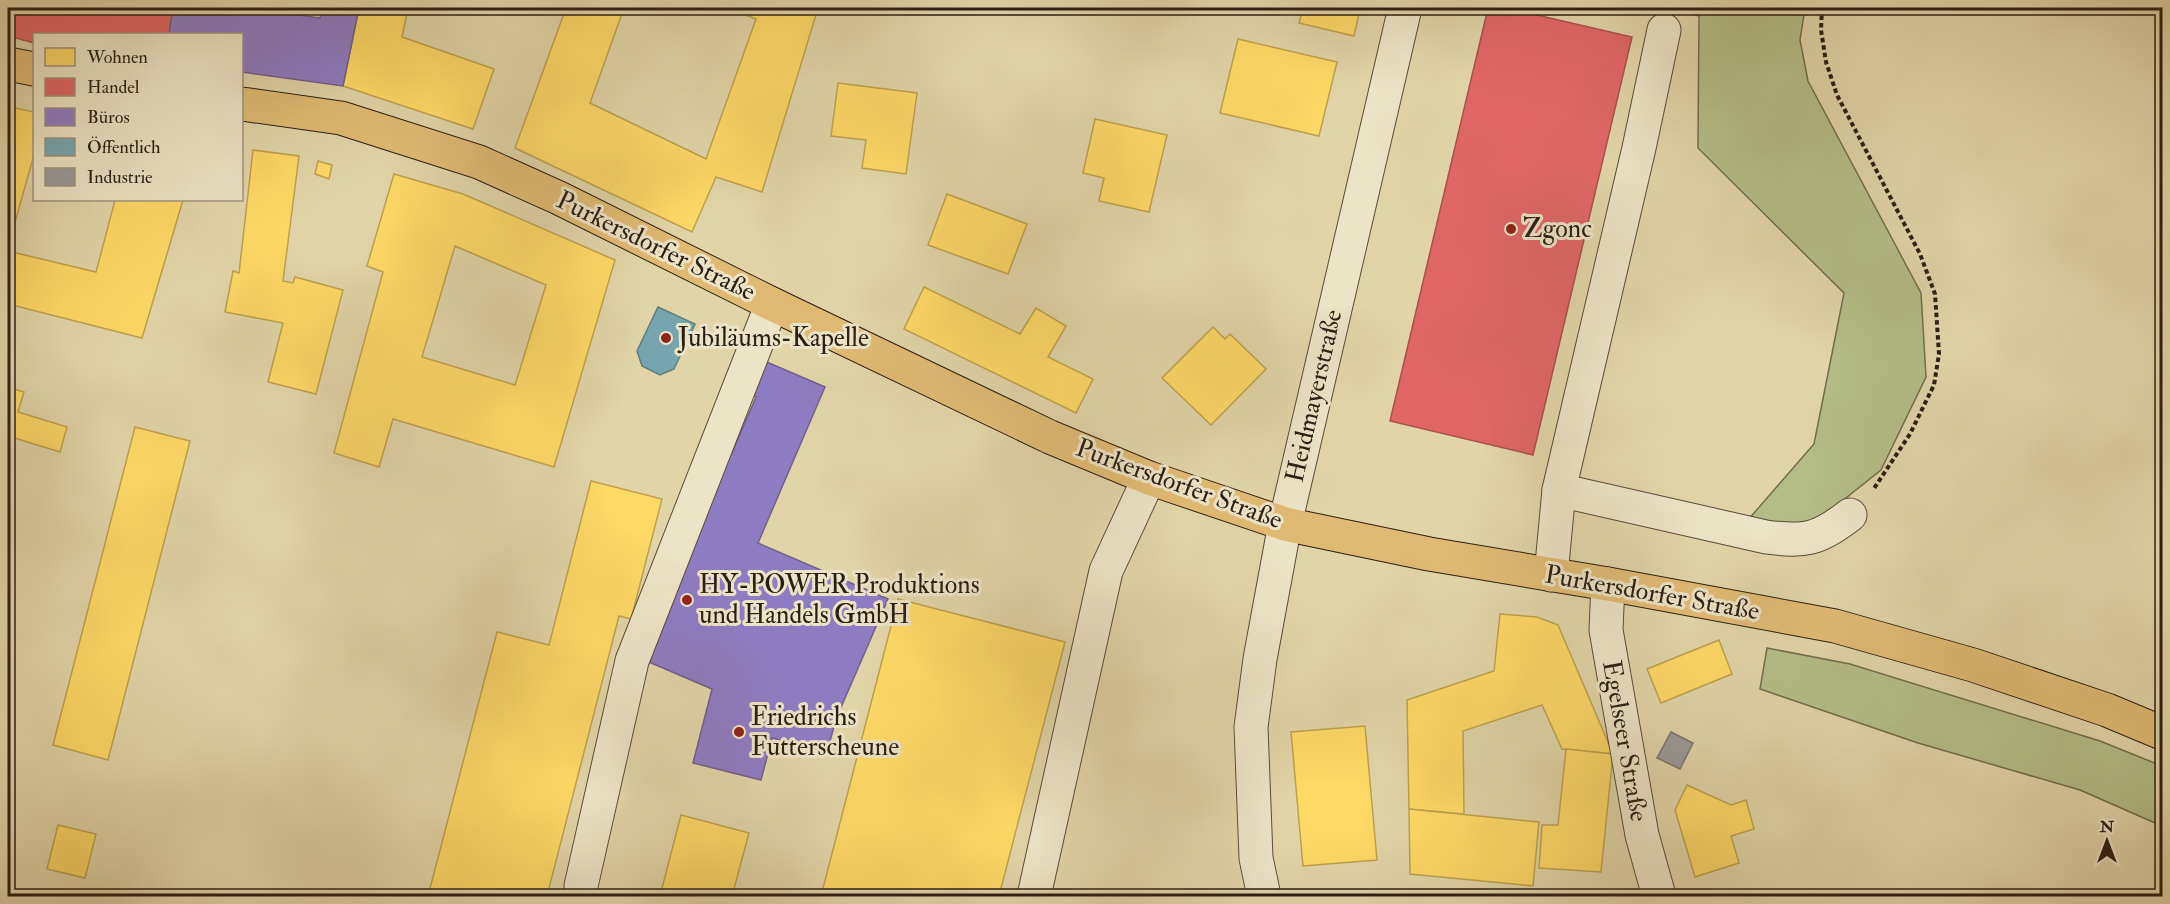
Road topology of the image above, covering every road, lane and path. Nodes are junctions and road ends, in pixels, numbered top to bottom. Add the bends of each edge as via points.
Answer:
1 (1405, 8) edge
2 (1822, 8) edge
3 (1664, 30) dead end
4 (8, 64) edge
5 (33, 69) edge
6 (243, 104) edge
7 (772, 304) junction
8 (1149, 478) junction
9 (1559, 490) junction
10 (1850, 516) joint
11 (1285, 524) junction
12 (1551, 574) junction
13 (1608, 584) junction
14 (2163, 733) edge
15 (581, 886) dead end
16 (1034, 897) edge
17 (1264, 897) edge
18 (1659, 897) edge

1 - 11 street, Heidmayerstraße
2 - 10 path via 1826,62 1838,95 1920,254 1935,294 1939,354 1934,385 1910,435 1878,484
3 - 9 street
4 - 5 main road
6 - 7 main road, Purkersdorfer Straße via 341,118 479,162
7 - 8 main road, Purkersdorfer Straße via 1050,437
7 - 15 street via 633,661
8 - 11 main road, Purkersdorfer Straße
8 - 16 street via 1106,571
9 - 10 street via 1793,540 1815,537
9 - 12 street
11 - 12 main road, Purkersdorfer Straße
11 - 17 street, Heidmayerstraße via 1251,727 1256,858
12 - 13 main road, Purkersdorfer Straße
13 - 14 main road, Purkersdorfer Straße via 1835,626 1973,665
13 - 18 street, Egelseer Straße via 1606,630 1642,835

